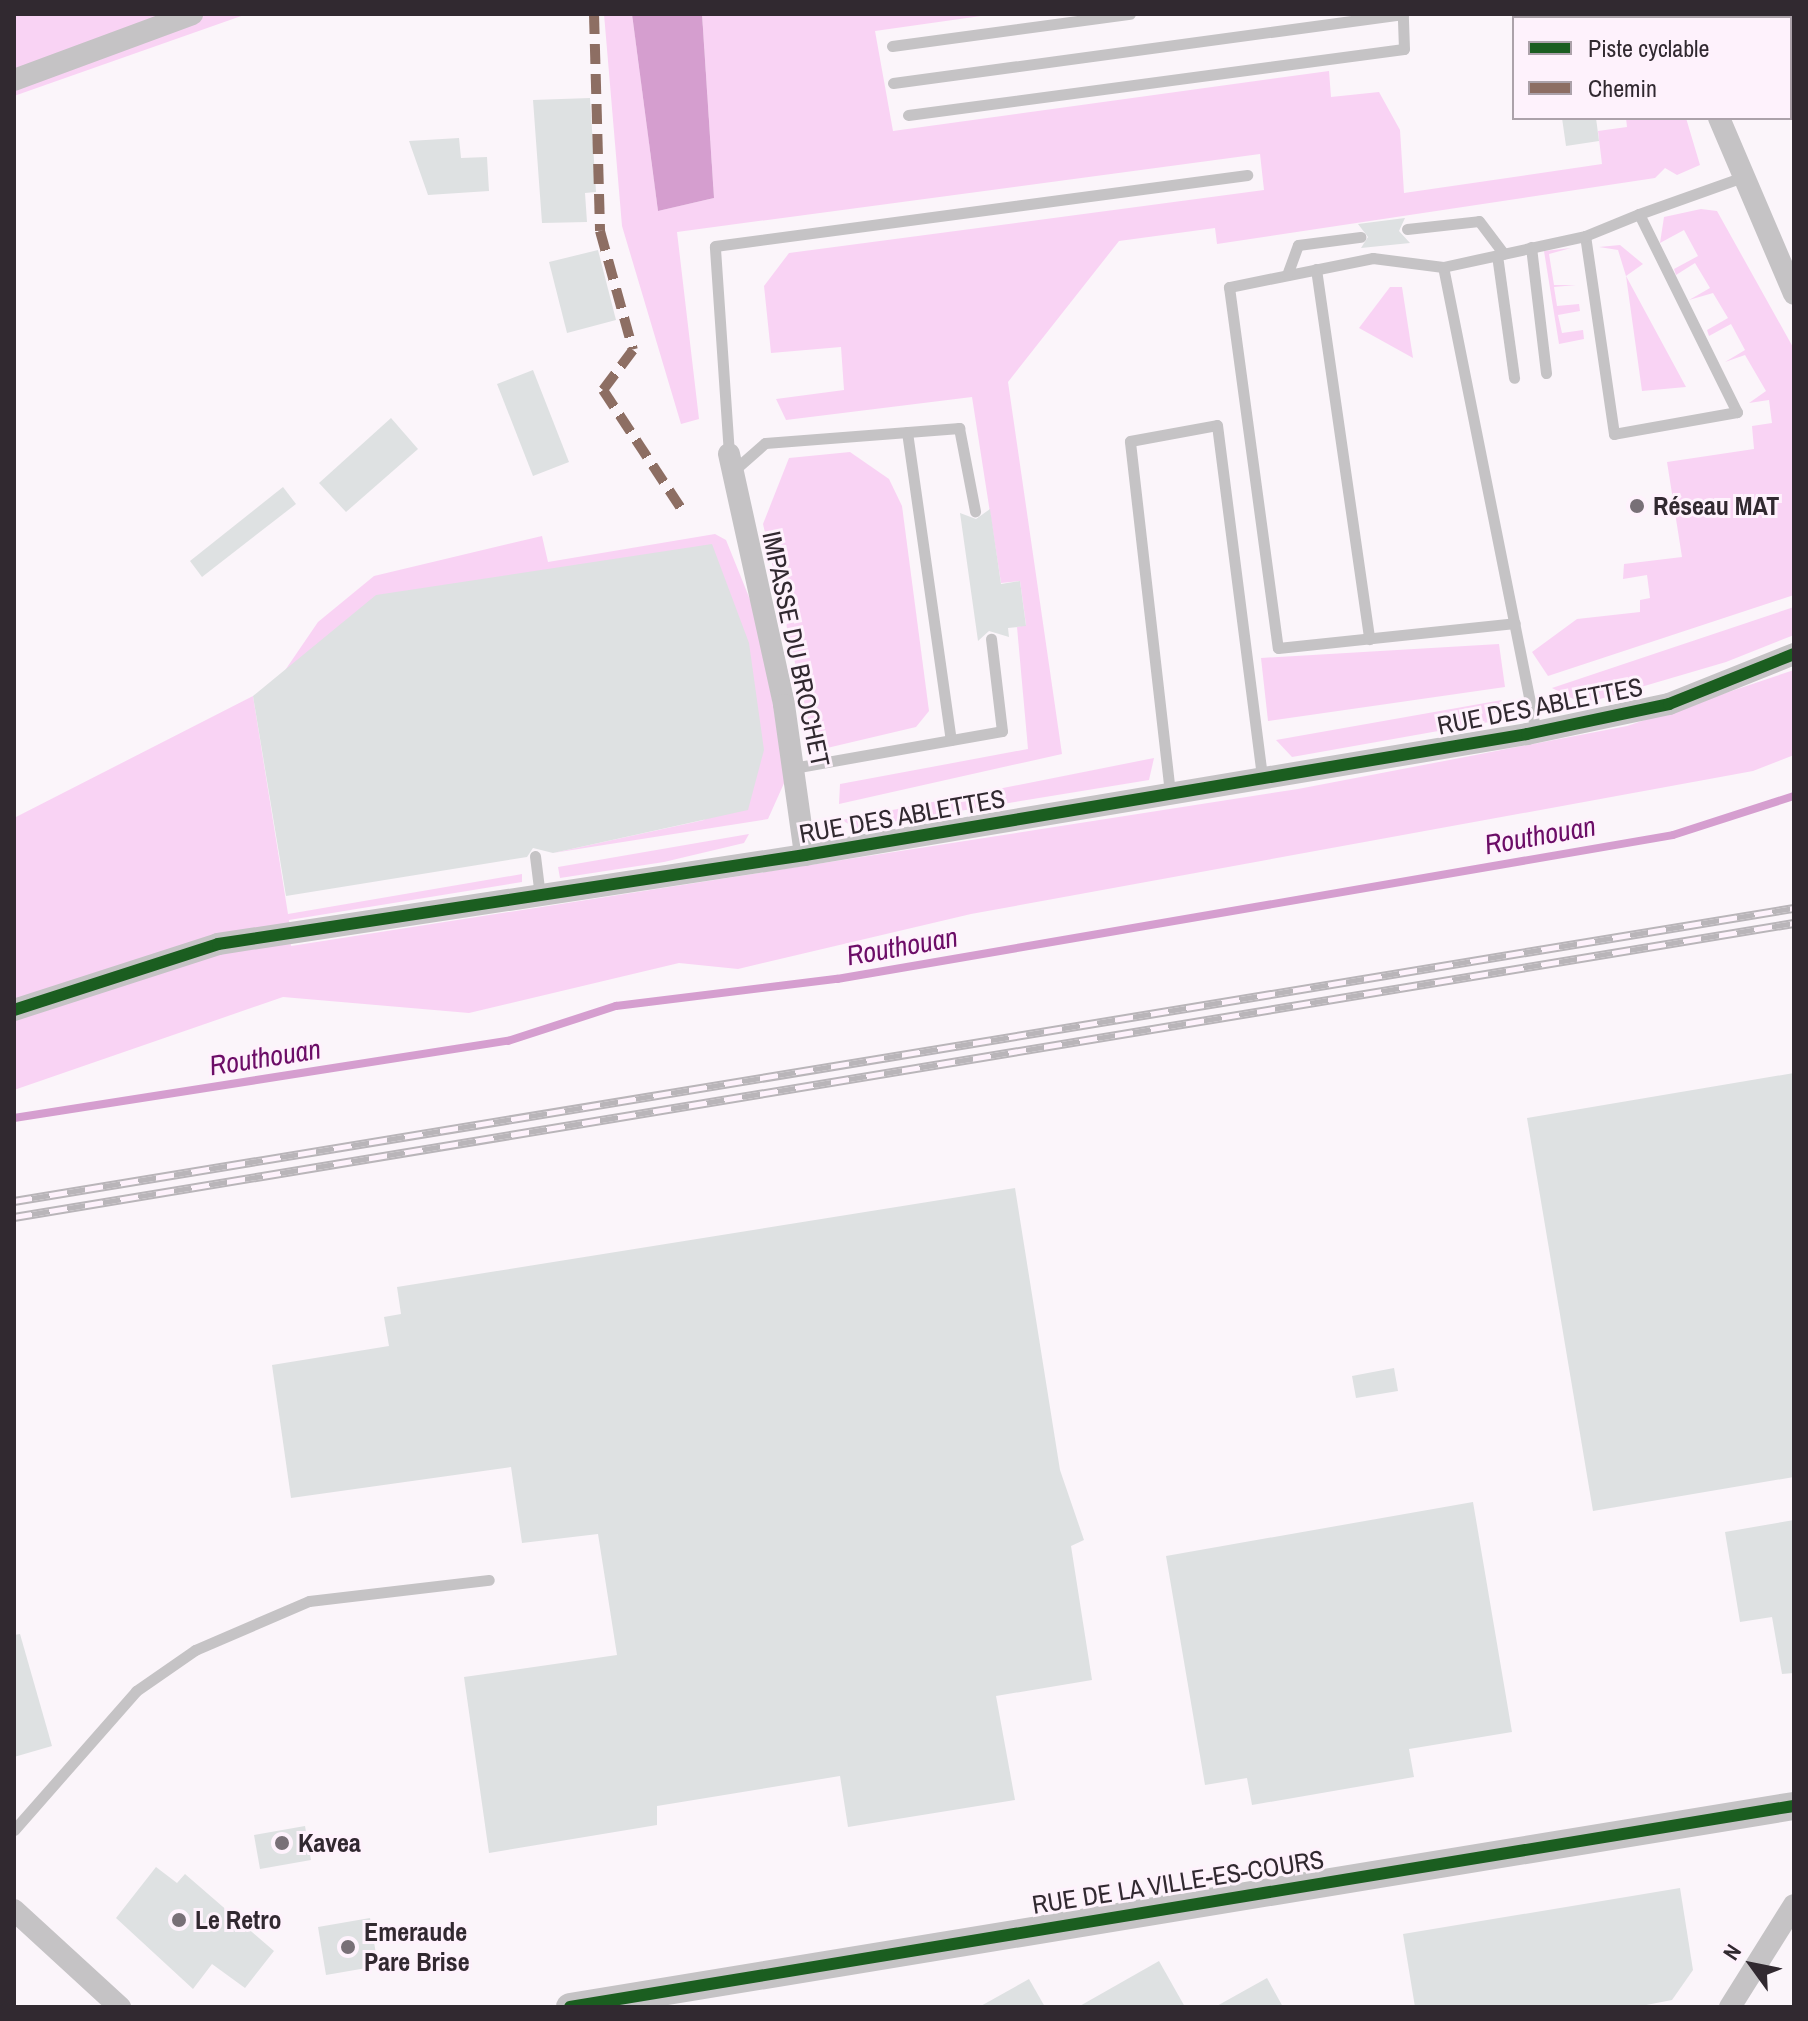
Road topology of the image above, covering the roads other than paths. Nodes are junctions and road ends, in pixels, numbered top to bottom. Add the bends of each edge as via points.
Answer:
1 (192, 14) edge
2 (1130, 14) edge
3 (1403, 15) edge
4 (892, 46) dead end
5 (14, 80) edge
6 (893, 83) dead end
7 (908, 115) dead end
8 (1720, 120) edge
9 (1247, 175) dead end
10 (1740, 178) junction
11 (1639, 214) junction
12 (1407, 229) dead end
13 (1585, 236) junction
14 (1360, 237) dead end
15 (1531, 247) junction
16 (1500, 254) junction
17 (1443, 267) junction
18 (1316, 269) junction
19 (1287, 275) junction
20 (1794, 294) edge
21 (1546, 373) dead end
22 (1514, 378) dead end
23 (907, 432) junction
24 (730, 463) junction
25 (975, 511) dead end
26 (1515, 623) junction
27 (991, 639) dead end
28 (1369, 639) junction
29 (1794, 654) edge
30 (1536, 732) junction
31 (951, 740) junction
32 (793, 768) junction
33 (1262, 777) junction
34 (1170, 793) junction
35 (805, 855) junction
36 (535, 856) dead end
37 (540, 897) junction
38 (14, 1010) edge
39 (489, 1580) dead end
40 (1794, 1806) edge
41 (14, 1830) edge
42 (1794, 1905) edge
43 (14, 1910) edge
44 (635, 2002) edge
45 (120, 2007) edge
46 (570, 2007) edge
47 (1730, 2007) edge

1 - 5 street
2 - 4 lane
3 - 6 lane
3 - 7 lane via 1404,49
8 - 10 street
9 - 24 lane via 715,246
10 - 11 lane
10 - 20 street
11 - 13 lane
11 - 13 lane via 1737,412 1614,434
12 - 16 lane via 1479,221
13 - 15 lane
14 - 19 lane via 1298,245
15 - 16 lane
15 - 21 lane
16 - 17 lane
16 - 22 lane
17 - 18 lane via 1373,258
17 - 26 lane
18 - 19 lane
18 - 28 lane
19 - 28 lane via 1229,287 1278,648
23 - 24 lane via 765,443
23 - 25 lane via 959,428
23 - 31 lane
24 - 32 street, IMPASSE DU BROCHET
26 - 28 lane
26 - 30 lane
27 - 31 lane via 1002,731
29 - 30 street, RUE DES ABLETTES via 1669,704
30 - 33 street, RUE DES ABLETTES
31 - 32 lane
32 - 35 street, IMPASSE DU BROCHET
33 - 34 street, RUE DES ABLETTES
33 - 34 lane via 1217,425 1130,441
34 - 35 street, RUE DES ABLETTES
35 - 37 street, RUE DES ABLETTES
36 - 37 lane
37 - 38 street, RUE DES ABLETTES via 218,944
39 - 41 lane via 309,1601 195,1650 136,1691
40 - 44 street, RUE DE LA VILLE-ES-COURS
42 - 47 street
43 - 45 street
44 - 46 street, RUE DE LA VILLE-ES-COURS

